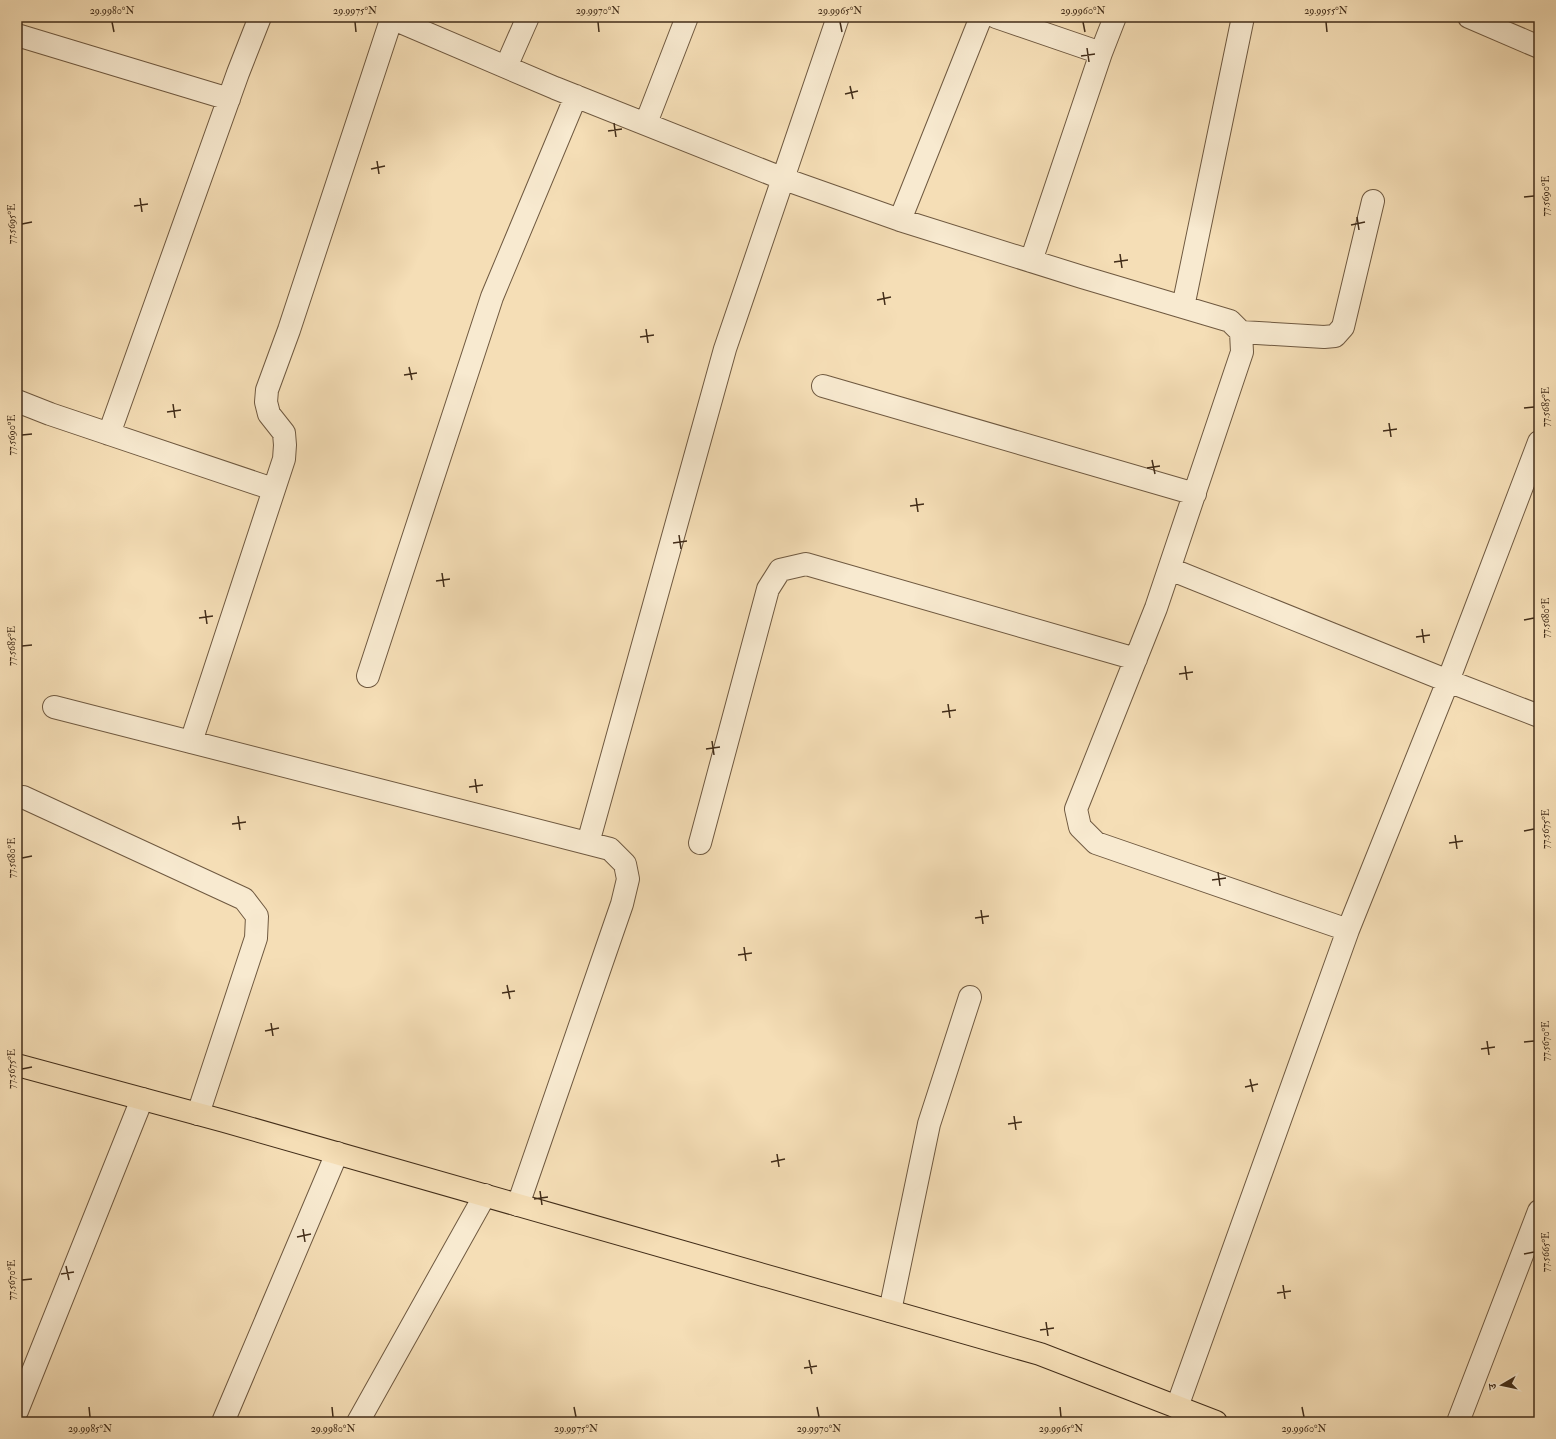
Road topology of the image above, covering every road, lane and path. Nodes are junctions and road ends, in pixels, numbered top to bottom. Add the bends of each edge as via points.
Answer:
1 (260, 17) edge
2 (528, 17) edge
3 (687, 17) edge
4 (838, 17) edge
5 (980, 17) edge
6 (996, 17) edge
7 (1114, 17) edge
8 (1243, 17) edge
9 (1469, 17) edge
10 (391, 18) edge
11 (17, 36) edge
12 (1539, 47) edge
13 (1101, 53) junction
14 (506, 67) junction
15 (576, 96) junction
16 (229, 99) junction
17 (646, 123) junction
18 (784, 179) junction
19 (1373, 201) dead end
20 (900, 220) junction
21 (1031, 260) junction
22 (1184, 307) junction
23 (1241, 332) junction
24 (823, 386) dead end
25 (17, 401) edge
26 (109, 434) junction
27 (1539, 442) edge
28 (273, 489) junction
29 (1195, 494) junction
30 (1170, 569) junction
31 (1136, 659) junction
32 (368, 676) dead end
33 (1448, 681) junction
34 (54, 707) dead end
35 (1539, 716) edge
36 (191, 742) junction
37 (23, 798) dead end
38 (588, 843) junction
39 (700, 843) dead end
40 (1348, 930) junction
41 (970, 997) dead end
42 (17, 1065) edge
43 (142, 1099) junction
44 (198, 1114) junction
45 (337, 1153) junction
46 (485, 1195) junction
47 (518, 1205) junction
48 (1539, 1211) edge
49 (890, 1311) junction
50 (1177, 1407) junction
51 (17, 1412) edge
52 (223, 1422) edge
53 (358, 1422) edge
54 (1216, 1422) edge
55 (1458, 1422) edge

1 - 16 street
2 - 14 street
3 - 17 street
4 - 18 street
5 - 20 street
6 - 13 street
7 - 13 street
8 - 22 street
9 - 12 street
10 - 14 street
10 - 28 street via 267,390 269,414 284,433 285,444 284,459
11 - 16 street
13 - 21 street
14 - 15 street
15 - 17 street
15 - 32 street via 492,297
16 - 26 street
17 - 18 street
18 - 20 street
18 - 38 street via 725,349
19 - 23 street via 1343,327 1335,336 1324,338
20 - 21 street
21 - 22 street
22 - 23 street via 1230,321
23 - 29 street via 1242,352
24 - 29 street
25 - 26 street
26 - 28 street
27 - 33 street
28 - 36 street
29 - 30 street
30 - 31 street
30 - 33 street
31 - 39 street via 806,564 780,570 768,589
31 - 40 street via 1076,809 1080,827 1096,843
33 - 35 street
33 - 40 street
34 - 36 street
36 - 38 street
37 - 44 street via 244,899 257,916 256,938
38 - 47 street via 610,849 625,864 628,879 622,904
40 - 50 street
41 - 49 street via 929,1124
42 - 43 main road
43 - 44 main road
43 - 51 street
44 - 45 main road
45 - 46 main road
45 - 52 street
46 - 47 main road
46 - 53 street
47 - 49 main road
48 - 55 street
49 - 50 main road via 1040,1354
50 - 54 main road

